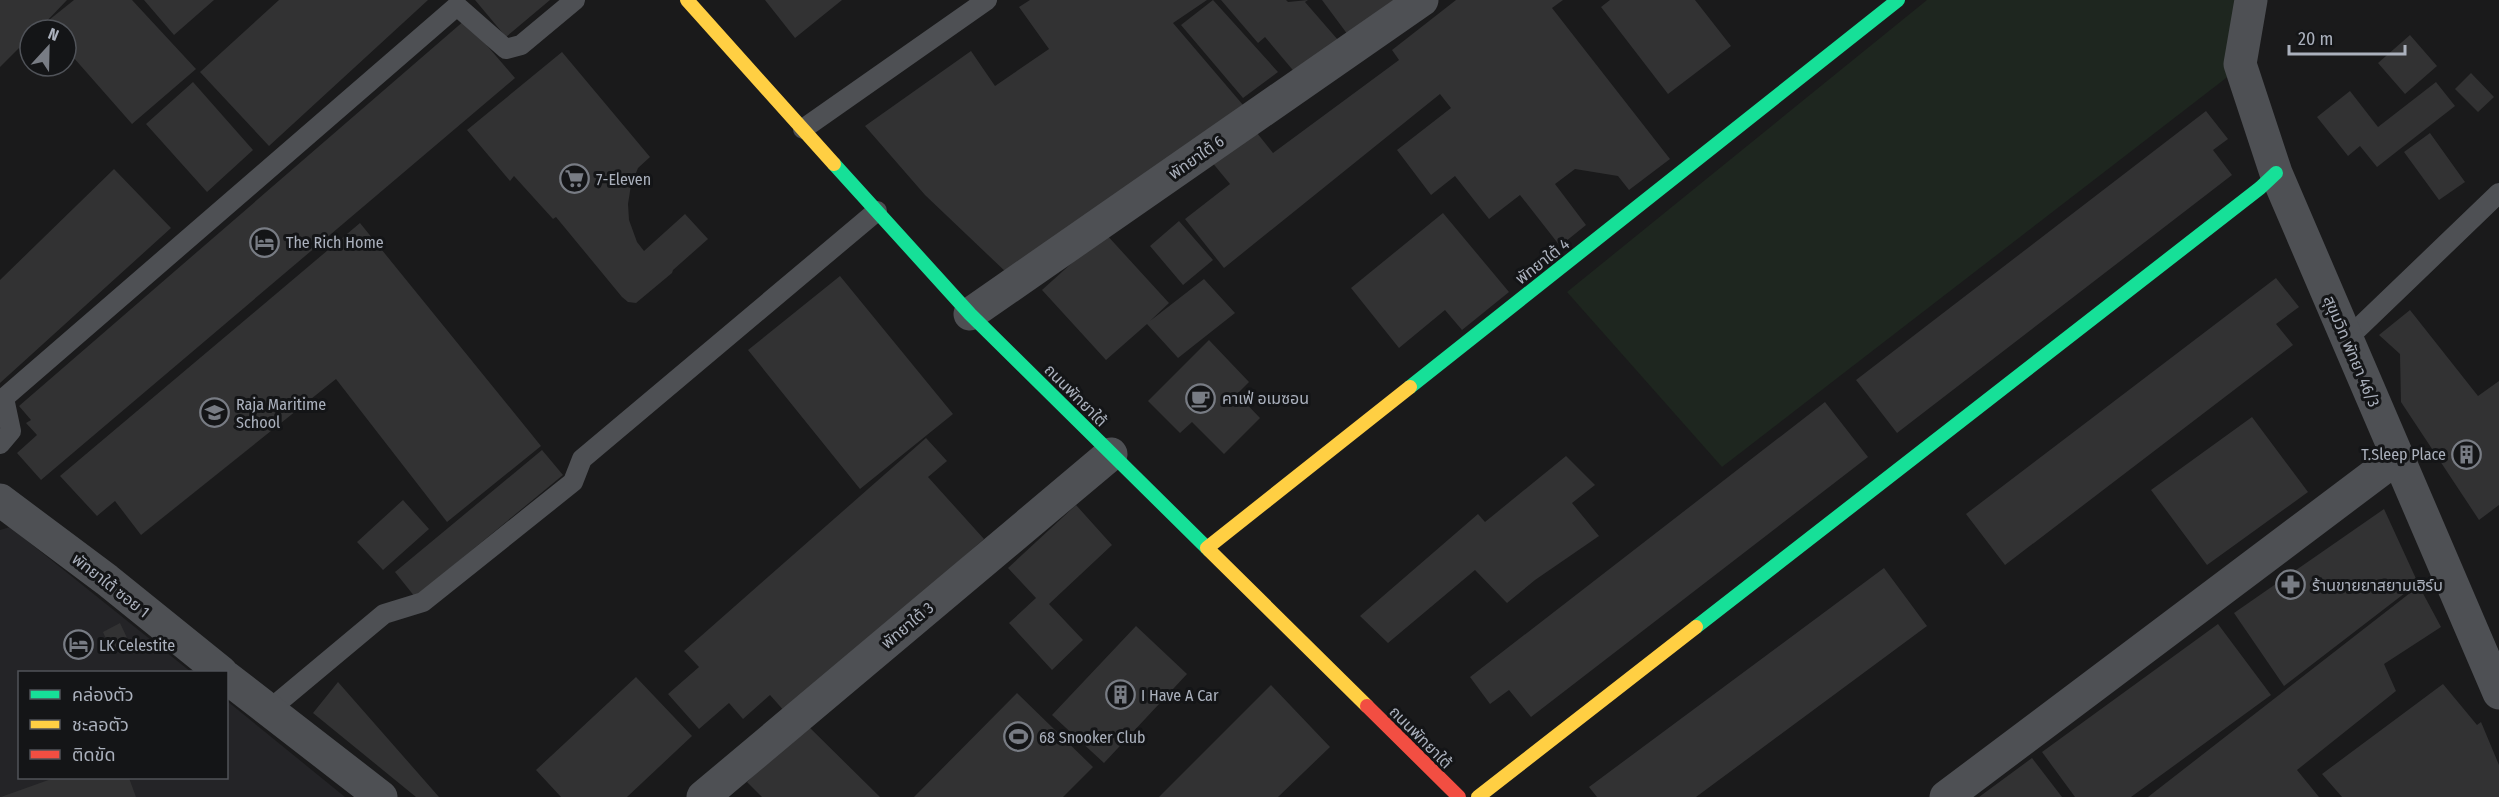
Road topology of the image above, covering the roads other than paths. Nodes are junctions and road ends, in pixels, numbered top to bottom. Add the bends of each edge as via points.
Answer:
1 (574, 0) edge
2 (687, 0) edge
3 (987, 0) edge
4 (1422, 0) edge
5 (1898, 0) edge
6 (2251, 0) edge
7 (803, 129) junction
8 (2276, 173) junction
9 (2499, 193) edge
10 (877, 211) junction
11 (970, 314) junction
12 (2347, 339) junction
13 (0, 444) edge
14 (1111, 454) junction
15 (2398, 457) junction
16 (0, 500) edge
17 (1207, 548) junction
18 (220, 671) edge
19 (228, 679) edge
20 (2499, 693) edge
21 (269, 710) junction
22 (381, 797) edge
23 (702, 797) edge
24 (1459, 797) edge
25 (1478, 797) edge
26 (1946, 797) edge

1 - 13 lane via 521,45 506,49 458,6 4,398 11,431
2 - 7 street, ถนนพัทยาใต้
3 - 7 lane
4 - 11 street, พัทยาใต้ 6
5 - 17 street, พัทยาใต้ 4
6 - 8 street, สุขุมวิท พัทยา 46/3 via 2240,64
7 - 10 street, ถนนพัทยาใต้
8 - 12 street, สุขุมวิท พัทยา 46/3
8 - 25 street
9 - 12 lane
10 - 11 street, ถนนพัทยาใต้
10 - 21 lane via 582,459 573,482 423,602 384,614
11 - 14 street, ถนนพัทยาใต้
12 - 15 street, สุขุมวิท พัทยา 46/3
14 - 17 street, ถนนพัทยาใต้
14 - 23 street, พัทยาใต้ 3
15 - 20 street, สุขุมวิท พัทยา 46/3
15 - 26 street
16 - 18 street, พัทยาใต้ ซอย 1
17 - 24 street, ถนนพัทยาใต้
19 - 21 street
21 - 22 street

